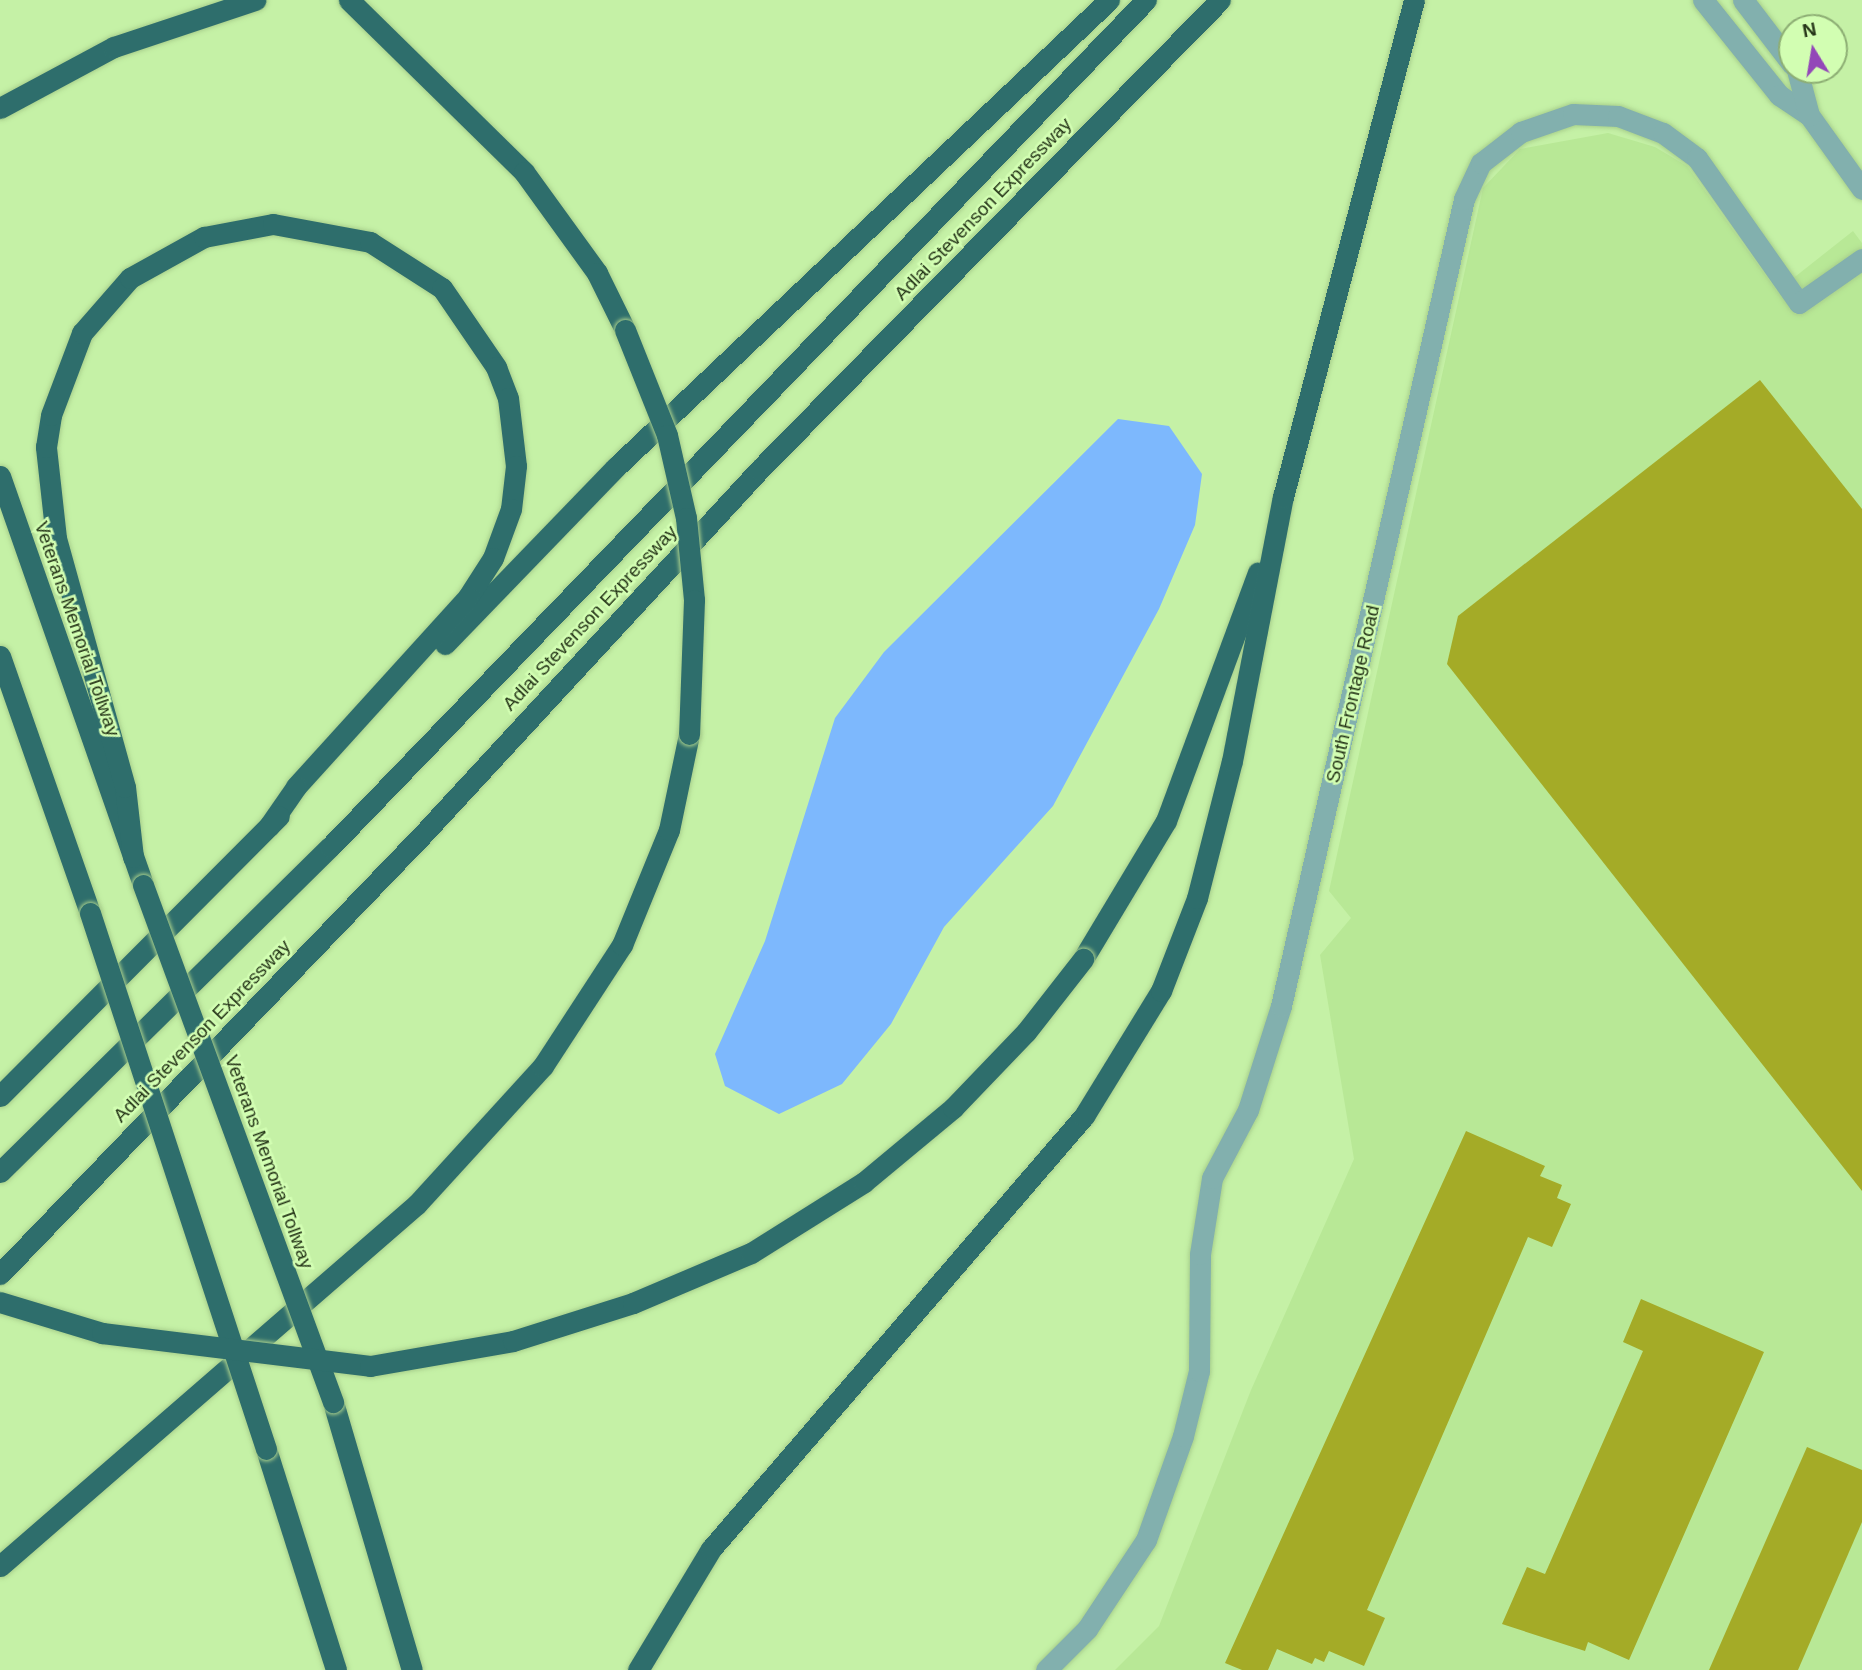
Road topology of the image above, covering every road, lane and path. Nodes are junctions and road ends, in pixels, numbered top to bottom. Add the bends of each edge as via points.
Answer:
1 (255, 0) edge
2 (349, 0) edge
3 (1109, 0) edge
4 (1146, 0) edge
5 (1220, 0) edge
6 (1414, 0) edge
7 (1703, 0) edge
8 (1743, 0) edge
9 (1778, 46) edge
10 (1801, 84) edge
11 (0, 108) edge
12 (1809, 115) junction
13 (1862, 189) edge
14 (1862, 259) edge
15 (0, 477) edge
16 (1283, 497) junction
17 (0, 656) edge
18 (269, 826) junction
19 (133, 857) junction
20 (0, 1096) edge
21 (0, 1172) edge
22 (0, 1273) edge
23 (0, 1302) edge
24 (0, 1566) edge
25 (336, 1670) edge
26 (412, 1670) edge
27 (638, 1670) edge
28 (1046, 1670) edge

1 - 11 highway via 114,47
2 - 24 highway, bridge via 524,172 597,273 667,435 686,518 694,600 689,734 669,830 632,923 602,982 543,1066 417,1205
3 - 18 highway via 616,467
4 - 21 highway, Adlai Stevenson Expressway via 330,847
5 - 22 highway, Adlai Stevenson Expressway via 759,470 425,832
6 - 16 highway
7 - 12 street via 1779,95
8 - 9 street
10 - 12 street
12 - 13 street
14 - 28 street, South Frontage Road via 1799,303 1697,158 1663,133 1618,116 1573,114 1521,132 1481,163 1464,199 1281,1006 1248,1110 1212,1178 1200,1254 1199,1371 1183,1436 1146,1540 1087,1629
15 - 19 highway, Veterans Memorial Tollway
16 - 23 highway, bridge via 1166,821 1083,959 1026,1032 953,1108 864,1182 751,1253 633,1303 513,1341 370,1366 115,1335
16 - 27 highway via 1232,761 1197,898 1135,1041 1084,1116 710,1549
17 - 25 highway, bridge via 90,913
18 - 19 highway via 468,597 493,558 511,509 516,466 508,398 496,367 442,288 370,242 273,224 204,237 130,278 82,333 51,415 46,447 56,538 125,787
18 - 20 highway
19 - 26 highway, Veterans Memorial Tollway, bridge via 333,1402

